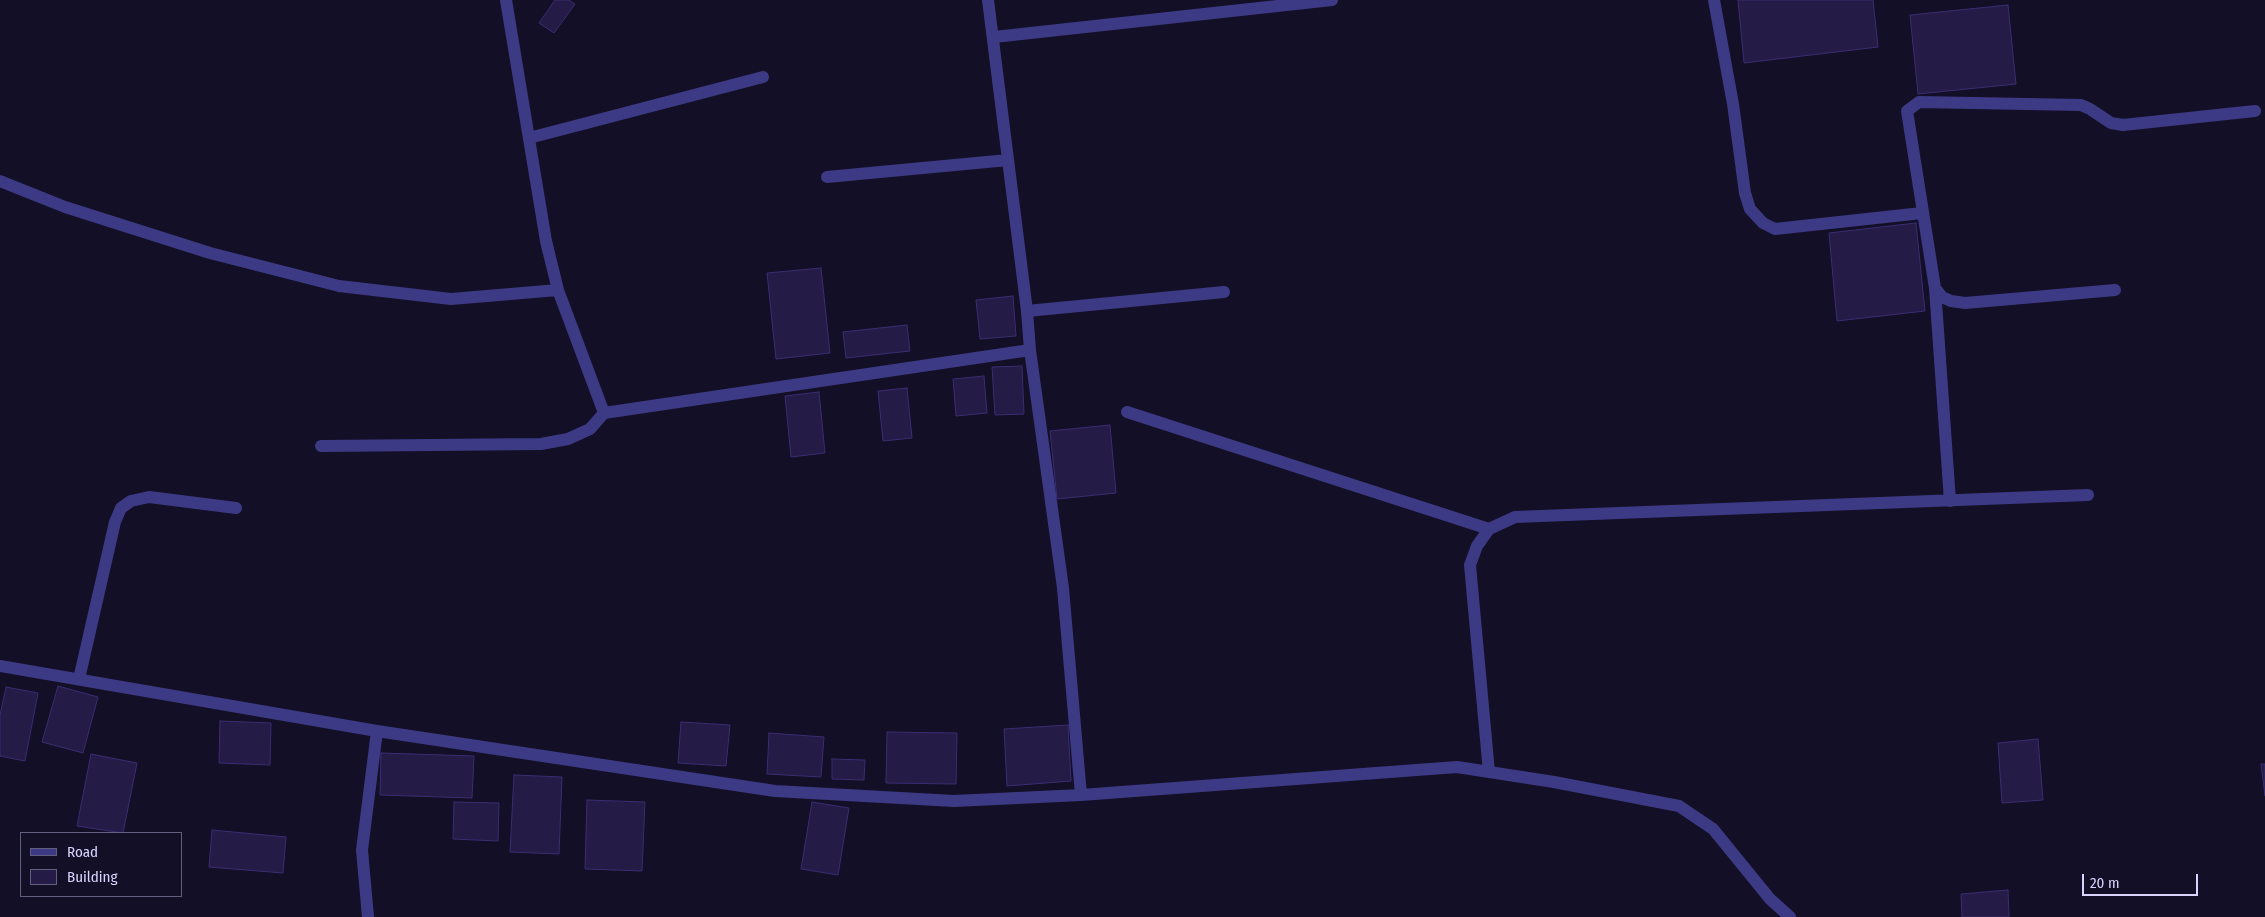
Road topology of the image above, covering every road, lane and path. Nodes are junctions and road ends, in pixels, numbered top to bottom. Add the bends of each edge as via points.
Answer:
1 (506, 0) edge
2 (988, 0) edge
3 (1332, 0) edge
4 (1714, 0) edge
5 (994, 37) junction
6 (762, 77) dead end
7 (2255, 110) dead end
8 (528, 138) junction
9 (1008, 160) junction
10 (827, 177) dead end
11 (0, 181) edge
12 (1922, 213) junction
13 (1935, 288) junction
14 (558, 290) junction
15 (2115, 290) dead end
16 (1224, 292) dead end
17 (1027, 311) junction
18 (1030, 350) junction
19 (1127, 412) dead end
20 (604, 413) junction
21 (321, 446) dead end
22 (2088, 495) dead end
23 (1950, 500) junction
24 (236, 508) dead end
25 (1489, 529) junction
26 (0, 666) edge
27 (79, 680) junction
28 (377, 731) junction
29 (1489, 772) junction
30 (1081, 795) junction
31 (368, 917) edge
32 (1790, 917) edge

1 - 8 street
2 - 5 street
3 - 5 street
4 - 12 street via 1745,193 1750,209 1763,223 1775,229
5 - 9 street
6 - 8 street
7 - 12 street via 2123,125 2111,123 2081,105 1919,102 1907,111 1906,116
8 - 14 street
9 - 10 street
9 - 17 street
11 - 14 street via 65,207 210,253 339,286 451,299
12 - 13 street
13 - 15 street via 1942,297 1965,303
13 - 23 street
14 - 20 street
16 - 17 street
17 - 18 street
18 - 20 street
18 - 30 street via 1063,588
19 - 25 street
20 - 21 street via 590,429 568,439 541,444
22 - 23 street
23 - 25 street via 1515,518
24 - 27 street via 149,497 121,508 114,522
25 - 29 street via 1477,546 1470,565
26 - 27 street
27 - 28 street
28 - 30 street via 775,791 954,800
28 - 31 street via 362,850
29 - 30 street via 1457,767
29 - 32 street via 1679,806 1713,829 1770,899

